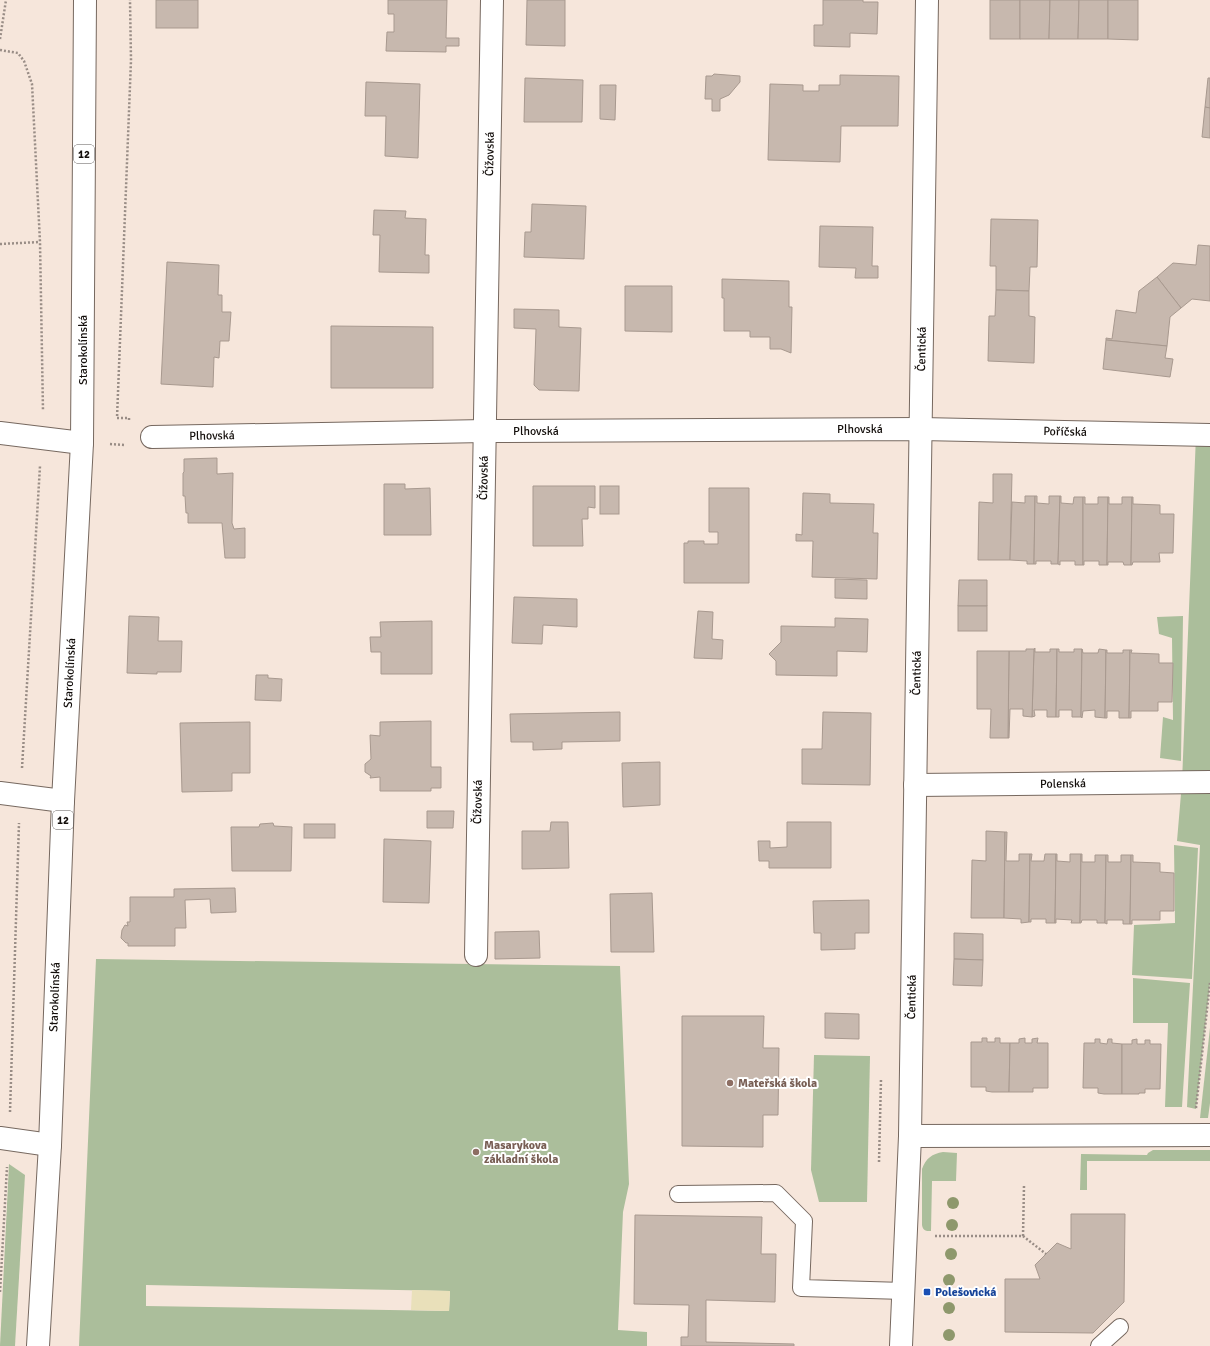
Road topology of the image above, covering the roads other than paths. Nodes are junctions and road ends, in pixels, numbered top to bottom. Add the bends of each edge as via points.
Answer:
1 (85, 0) edge
2 (492, 0) edge
3 (927, 0) edge
4 (920, 428) junction
5 (485, 431) junction
6 (0, 433) edge
7 (1210, 435) edge
8 (152, 437) dead end
9 (82, 443) junction
10 (1210, 782) edge
11 (915, 785) junction
12 (10, 794) edge
13 (63, 801) junction
14 (476, 955) dead end
15 (1202, 1134) edge
16 (910, 1136) junction
17 (4, 1138) edge
18 (50, 1145) junction
19 (678, 1194) dead end
20 (904, 1291) junction
21 (1120, 1327) dead end
22 (38, 1346) edge
23 (901, 1346) edge
24 (1100, 1346) edge

1 - 9 street, Starokolínská / 12
2 - 5 street, Čížovská
3 - 4 street, Čentická
4 - 5 street, Plhovská
4 - 7 street, Poříčská
4 - 11 street, Čentická
5 - 8 street, Plhovská
5 - 14 street, Čížovská
6 - 9 street
9 - 13 street, Starokolínská / 12
10 - 11 street, Polenská
11 - 16 street, Čentická
12 - 13 street
13 - 18 street, Starokolínská / 12
15 - 16 street
16 - 20 street, Čentická
17 - 18 street
18 - 22 street, Starokolínská / 12
19 - 20 lane via 776,1193 804,1220 801,1288
20 - 23 street, Čentická
21 - 24 lane

